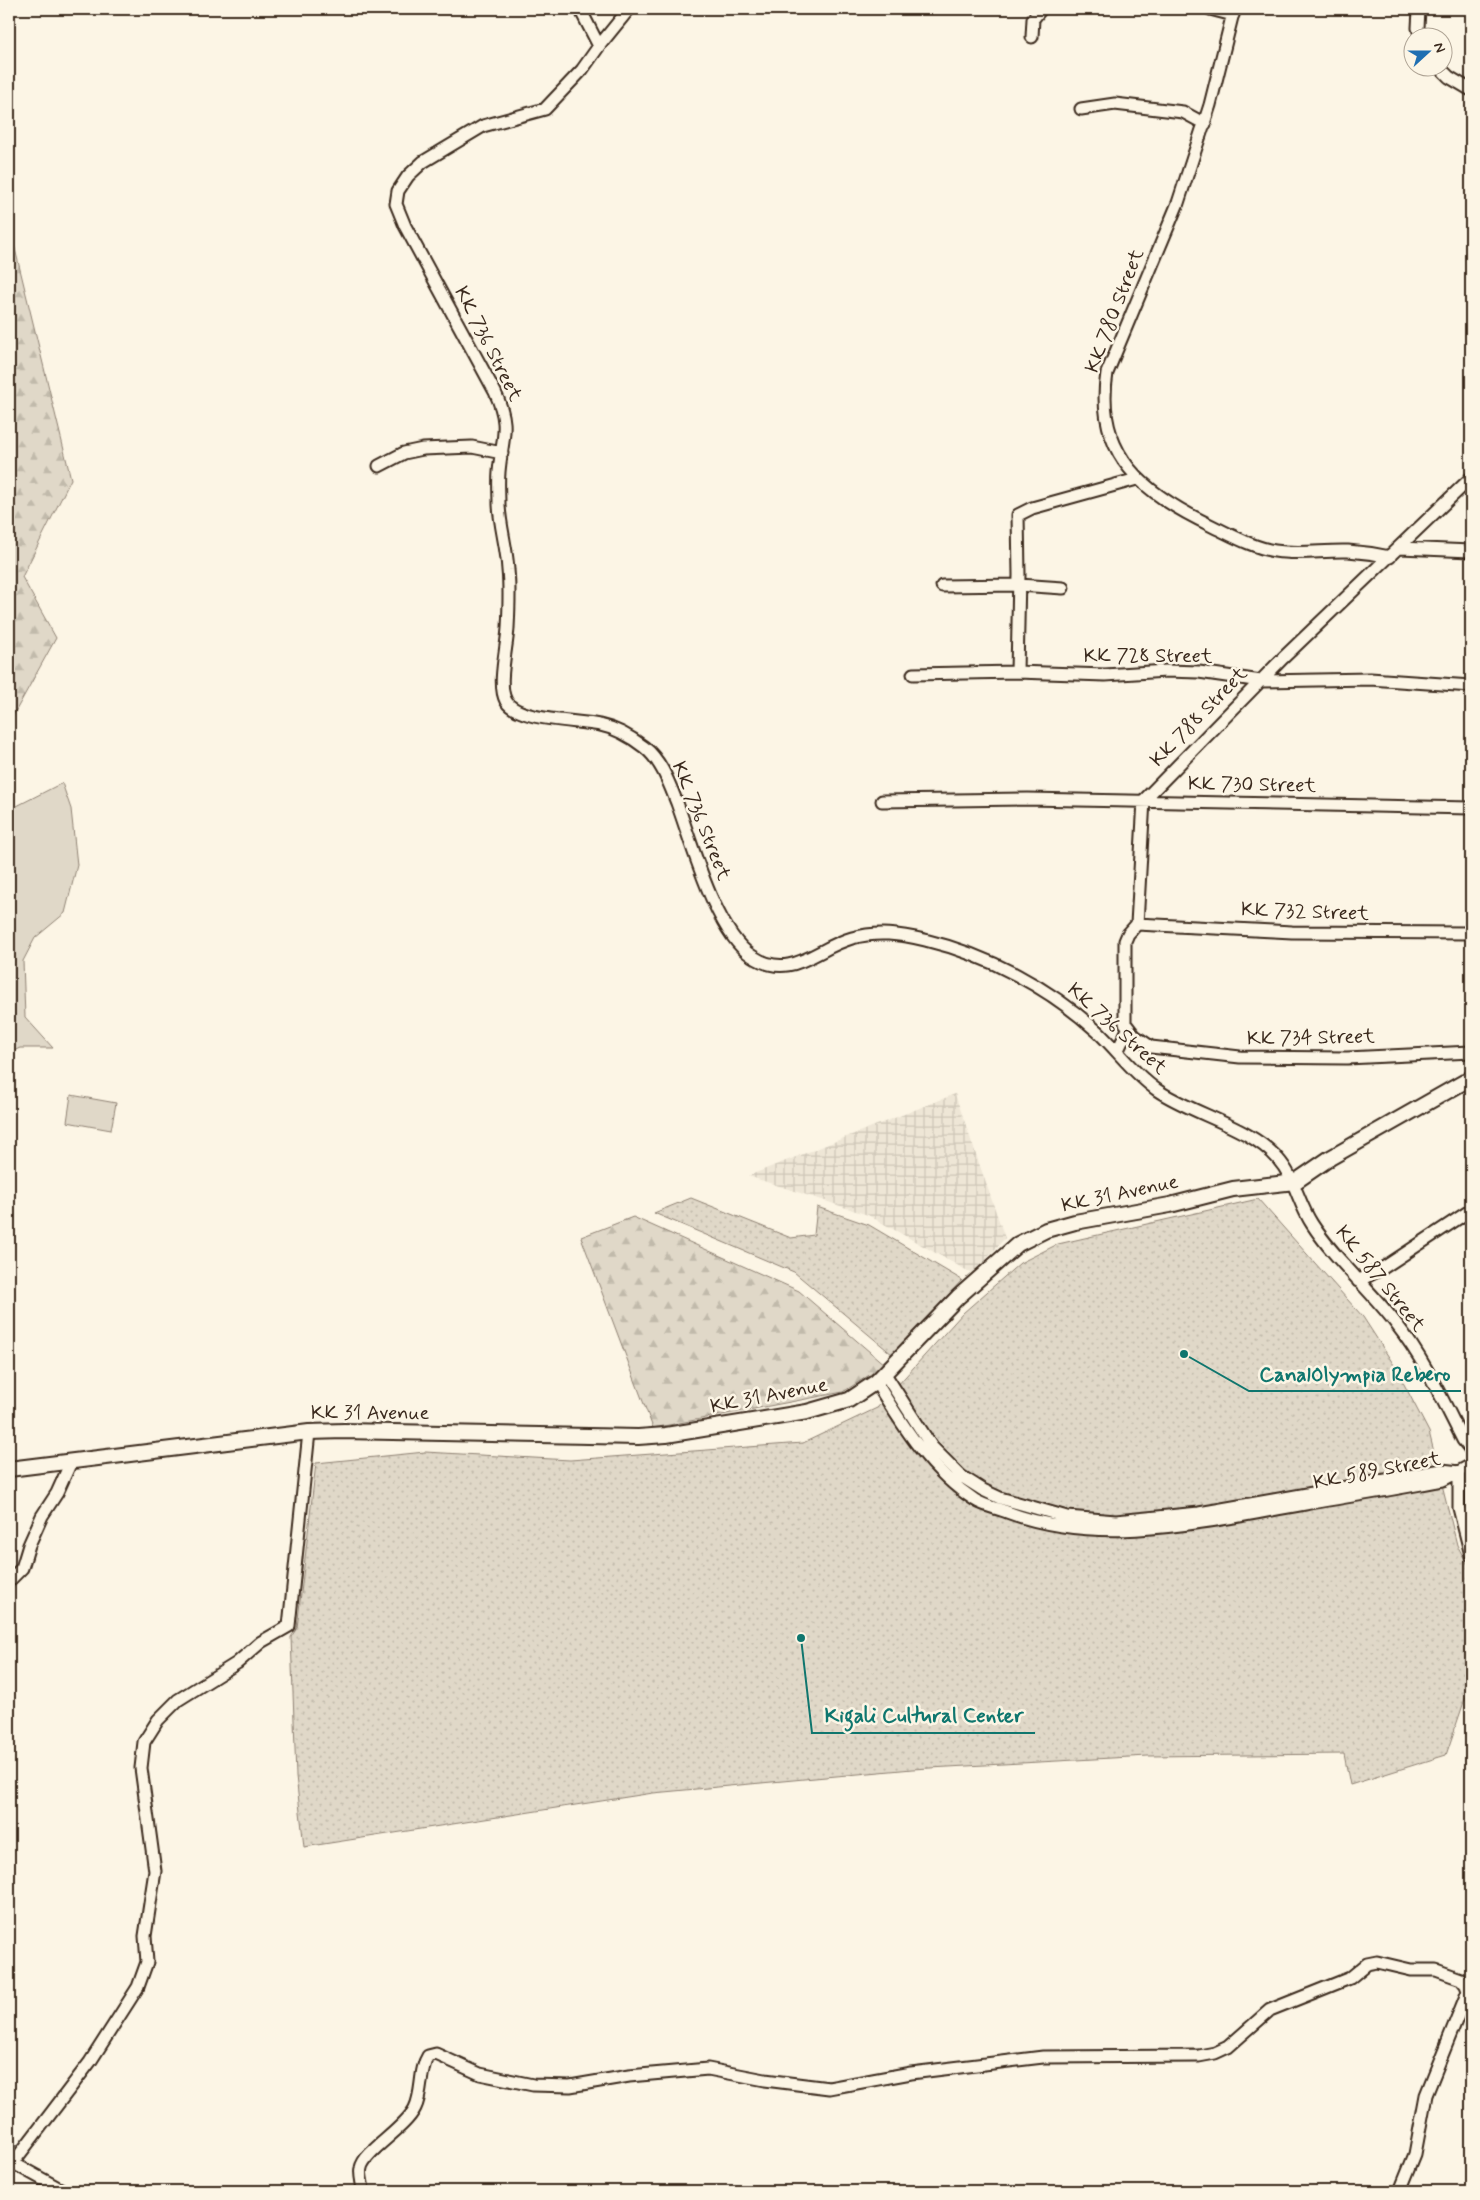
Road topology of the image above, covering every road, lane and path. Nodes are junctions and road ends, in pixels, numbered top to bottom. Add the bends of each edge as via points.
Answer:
1 (580, 9) edge
2 (629, 9) edge
3 (1041, 9) edge
4 (1210, 9) edge
5 (1419, 9) edge
6 (1234, 12) edge
7 (1418, 28) edge
8 (1032, 37) dead end
9 (598, 46) junction
10 (1451, 78) edge
11 (1471, 90) edge
12 (1081, 109) dead end
13 (1205, 124) junction
14 (502, 453) junction
15 (379, 466) dead end
16 (1137, 478) junction
17 (1471, 478) edge
18 (1400, 548) junction
19 (1471, 551) edge
20 (1390, 556) junction
21 (1019, 585) junction
22 (942, 586) dead end
23 (1063, 588) dead end
24 (1017, 672) junction
25 (913, 674) dead end
26 (1261, 681) junction
27 (1471, 686) edge
28 (1144, 800) junction
29 (882, 801) dead end
30 (1471, 808) edge
31 (1137, 924) junction
32 (1471, 933) edge
33 (1128, 1029) junction
34 (1117, 1052) junction
35 (1471, 1052) edge
36 (1471, 1078) edge
37 (1295, 1182) junction
38 (1471, 1210) edge
39 (1358, 1281) junction
40 (880, 1378) junction
41 (309, 1432) junction
42 (1471, 1450) edge
43 (71, 1462) junction
44 (1471, 1465) edge
45 (9, 1469) edge
46 (1459, 1472) junction
47 (1471, 1506) edge
48 (1459, 1508) junction
49 (1471, 1555) edge
50 (9, 1581) edge
51 (11, 2163) edge
52 (64, 2191) edge
53 (363, 2191) edge
54 (1400, 2191) edge

1 - 9 street
2 - 9 street, KK 736 Street
3 - 8 street via 1033,19
4 - 6 street
5 - 7 street
6 - 13 street, KK 780 Street
9 - 14 street, KK 736 Street via 582,70 545,109 483,126 459,138 423,162 398,191 396,204 405,226 502,406 506,427
10 - 11 street
12 - 13 street via 1115,104 1183,112
13 - 16 street, KK 780 Street via 1178,203 1107,374 1104,391 1111,433 1126,467
14 - 15 street via 472,447 423,449 404,452
14 - 34 street, KK 736 Street via 500,526 509,582 504,698 520,713 602,725 648,750 669,784 722,918 748,954 777,966 806,961 832,946 868,935 902,935 930,941 1039,987 1071,1009
16 - 20 street, KK 780 Street via 1195,518 1274,551 1347,551
16 - 21 street via 1032,508 1018,515
17 - 18 street, KK 788 Street
18 - 19 street
18 - 20 street, KK 788 Street
20 - 26 street, KK 788 Street
21 - 22 street
21 - 23 street
21 - 24 street
24 - 25 street, KK 728 Street
24 - 26 street, KK 728 Street via 1096,675 1199,672
26 - 27 street, KK 728 Street via 1370,679
26 - 28 street, KK 788 Street
28 - 29 street, KK 730 Street
28 - 30 street, KK 730 Street via 1244,805
28 - 31 street
31 - 32 street, KK 732 Street via 1292,932
31 - 33 street via 1128,934 1124,951 1124,1009
33 - 34 street
33 - 35 street, KK 734 Street via 1151,1047 1240,1058 1347,1058
34 - 37 street, KK 736 Street via 1153,1087 1242,1132 1276,1156
36 - 37 main road, KK 31 Avenue via 1330,1158
37 - 39 street, KK 587 Street via 1311,1222
37 - 40 main road, KK 31 Avenue via 1233,1189 1046,1230 1018,1244 992,1265
38 - 39 street
39 - 42 street, KK 587 Street via 1399,1327
40 - 41 main road, KK 31 Avenue via 849,1400 807,1412 666,1435
40 - 46 street, KK 589 Street via 932,1447 961,1476 1000,1498 1067,1517 1116,1521 1199,1513 1442,1470
41 - 43 main road, KK 31 Avenue
41 - 51 street via 289,1626 178,1700 158,1720 144,1742 141,1768 155,1871 145,1936 147,1962 138,1987 90,2062
43 - 45 main road, KK 31 Avenue
43 - 50 street via 42,1516 22,1568
44 - 46 street
46 - 48 street
47 - 48 street
48 - 49 street
51 - 52 street
53 - 54 street via 360,2168 367,2156 400,2129 415,2108 424,2062 428,2056 436,2054 480,2074 533,2085 570,2086 629,2076 708,2069 829,2088 911,2073 1043,2057 1199,2056 1228,2047 1270,2010 1350,1978 1367,1964 1377,1962 1412,1970 1436,1970 1461,1978 1468,1991 1426,2095 1415,2154

